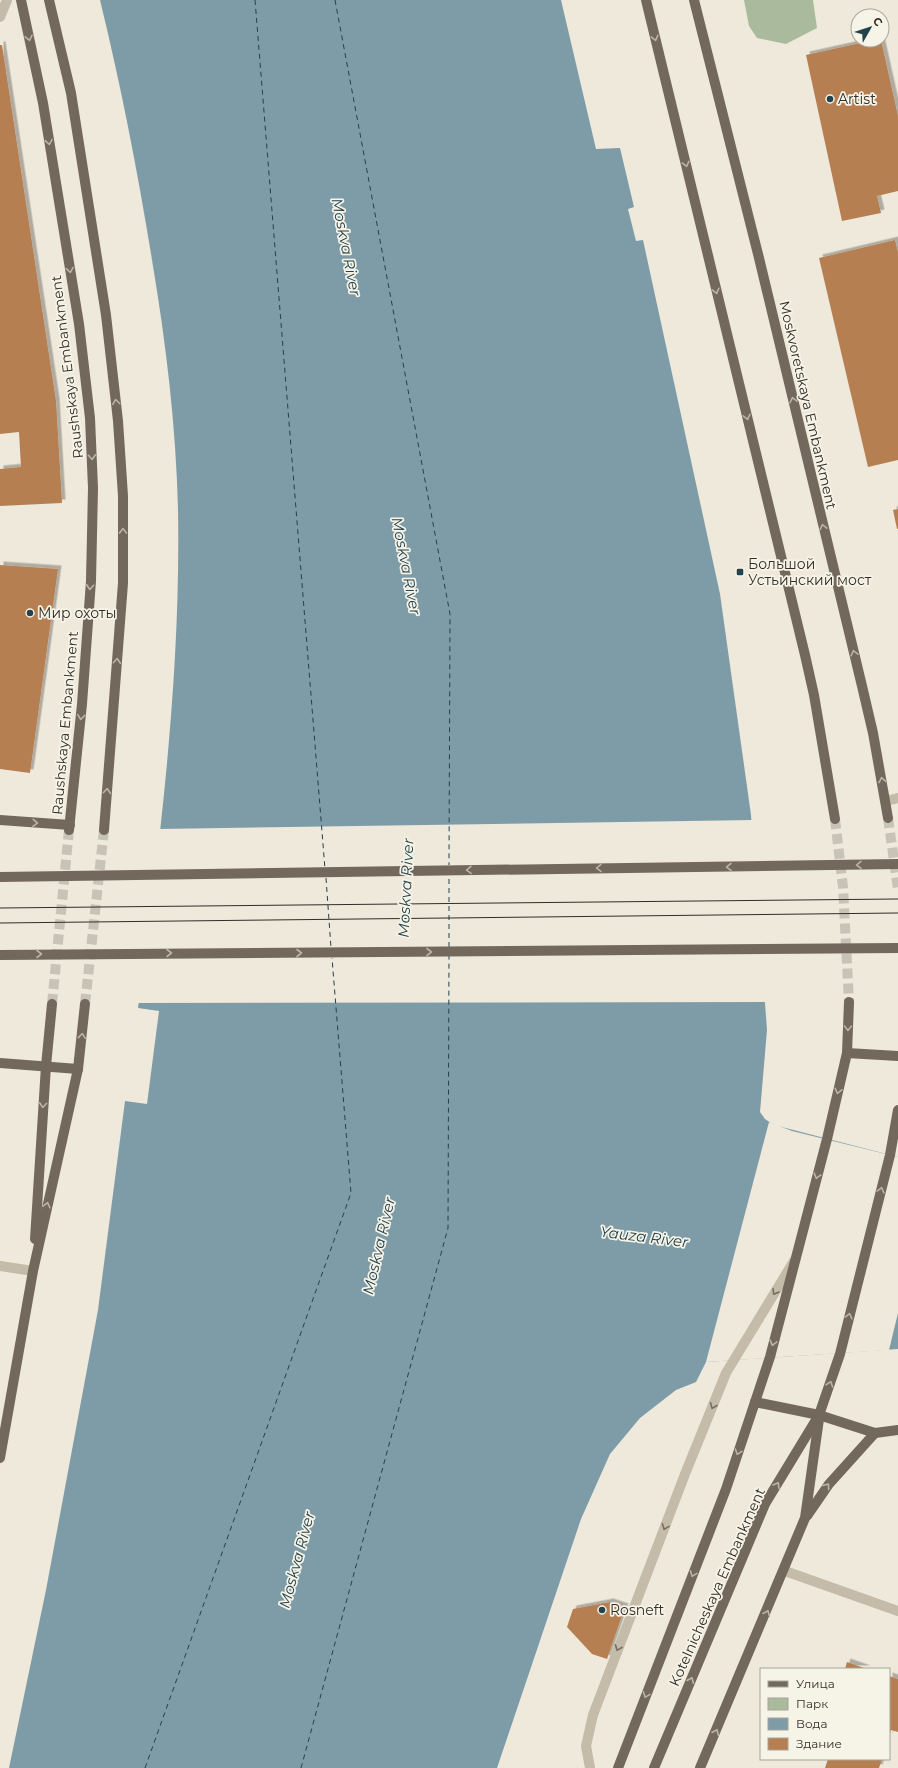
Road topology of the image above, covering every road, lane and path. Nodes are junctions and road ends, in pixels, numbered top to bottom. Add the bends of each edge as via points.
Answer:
1 (7, 0) edge
2 (21, 0) edge
3 (49, 0) edge
4 (646, 0) edge
5 (694, 0) edge
6 (0, 17) edge
7 (898, 798) edge
8 (886, 801) junction
9 (888, 818) tunnel mouth
10 (835, 819) tunnel mouth
11 (0, 820) edge
12 (104, 830) tunnel mouth
13 (898, 864) edge
14 (0, 877) edge
15 (898, 948) edge
16 (0, 955) edge
17 (849, 1002) tunnel mouth
18 (52, 1004) tunnel mouth
19 (85, 1004) tunnel mouth
20 (848, 1053) junction
21 (898, 1056) edge
22 (0, 1063) edge
23 (46, 1066) junction
24 (78, 1069) junction
25 (898, 1110) edge
26 (795, 1259) junction
27 (0, 1266) edge
28 (33, 1271) junction
29 (755, 1402) junction
30 (819, 1415) junction
31 (898, 1430) edge
32 (875, 1433) junction
33 (0, 1458) edge
34 (805, 1518) junction
35 (784, 1571) junction
36 (898, 1611) edge
37 (590, 1768) edge
38 (618, 1768) edge
39 (654, 1768) edge
40 (700, 1768) edge

1 - 6 lane
2 - 11 main road, Raushskaya Embankment via 43,103 79,324 90,418 93,488 91,581 70,827
12 -> 3 main road via 123,582 123,496 118,421 106,315 71,93
4 -> 10 main road via 805,655
8 -> 5 main road, Moskvoretskaya Embankment via 864,694
7 - 8 lane
8 - 9 main road, Moskvoretskaya Embankment
13 -> 14 main road, bridge
16 -> 15 main road, bridge
17 -> 20 main road
18 - 23 main road
24 -> 19 main road
20 - 21 main road
20 -> 26 main road, Kotelnicheskaya Embankment
22 - 23 main road
23 - 24 main road
23 -> 28 main road
28 -> 24 main road
30 -> 25 main road, Kotelnicheskaya Embankment via 840,1354 890,1155
26 -> 29 main road, Kotelnicheskaya Embankment via 770,1357
26 -> 37 lane via 726,1373 685,1474 593,1715 586,1746
27 - 28 lane
28 - 33 main road
29 - 30 main road
29 -> 38 main road, Kotelnicheskaya Embankment via 726,1489
30 - 32 main road
30 - 34 main road
39 -> 30 main road, Kotelnicheskaya Embankment via 765,1504
31 - 32 main road
34 -> 32 main road via 829,1484
34 - 35 main road
35 - 36 lane
40 -> 35 main road

